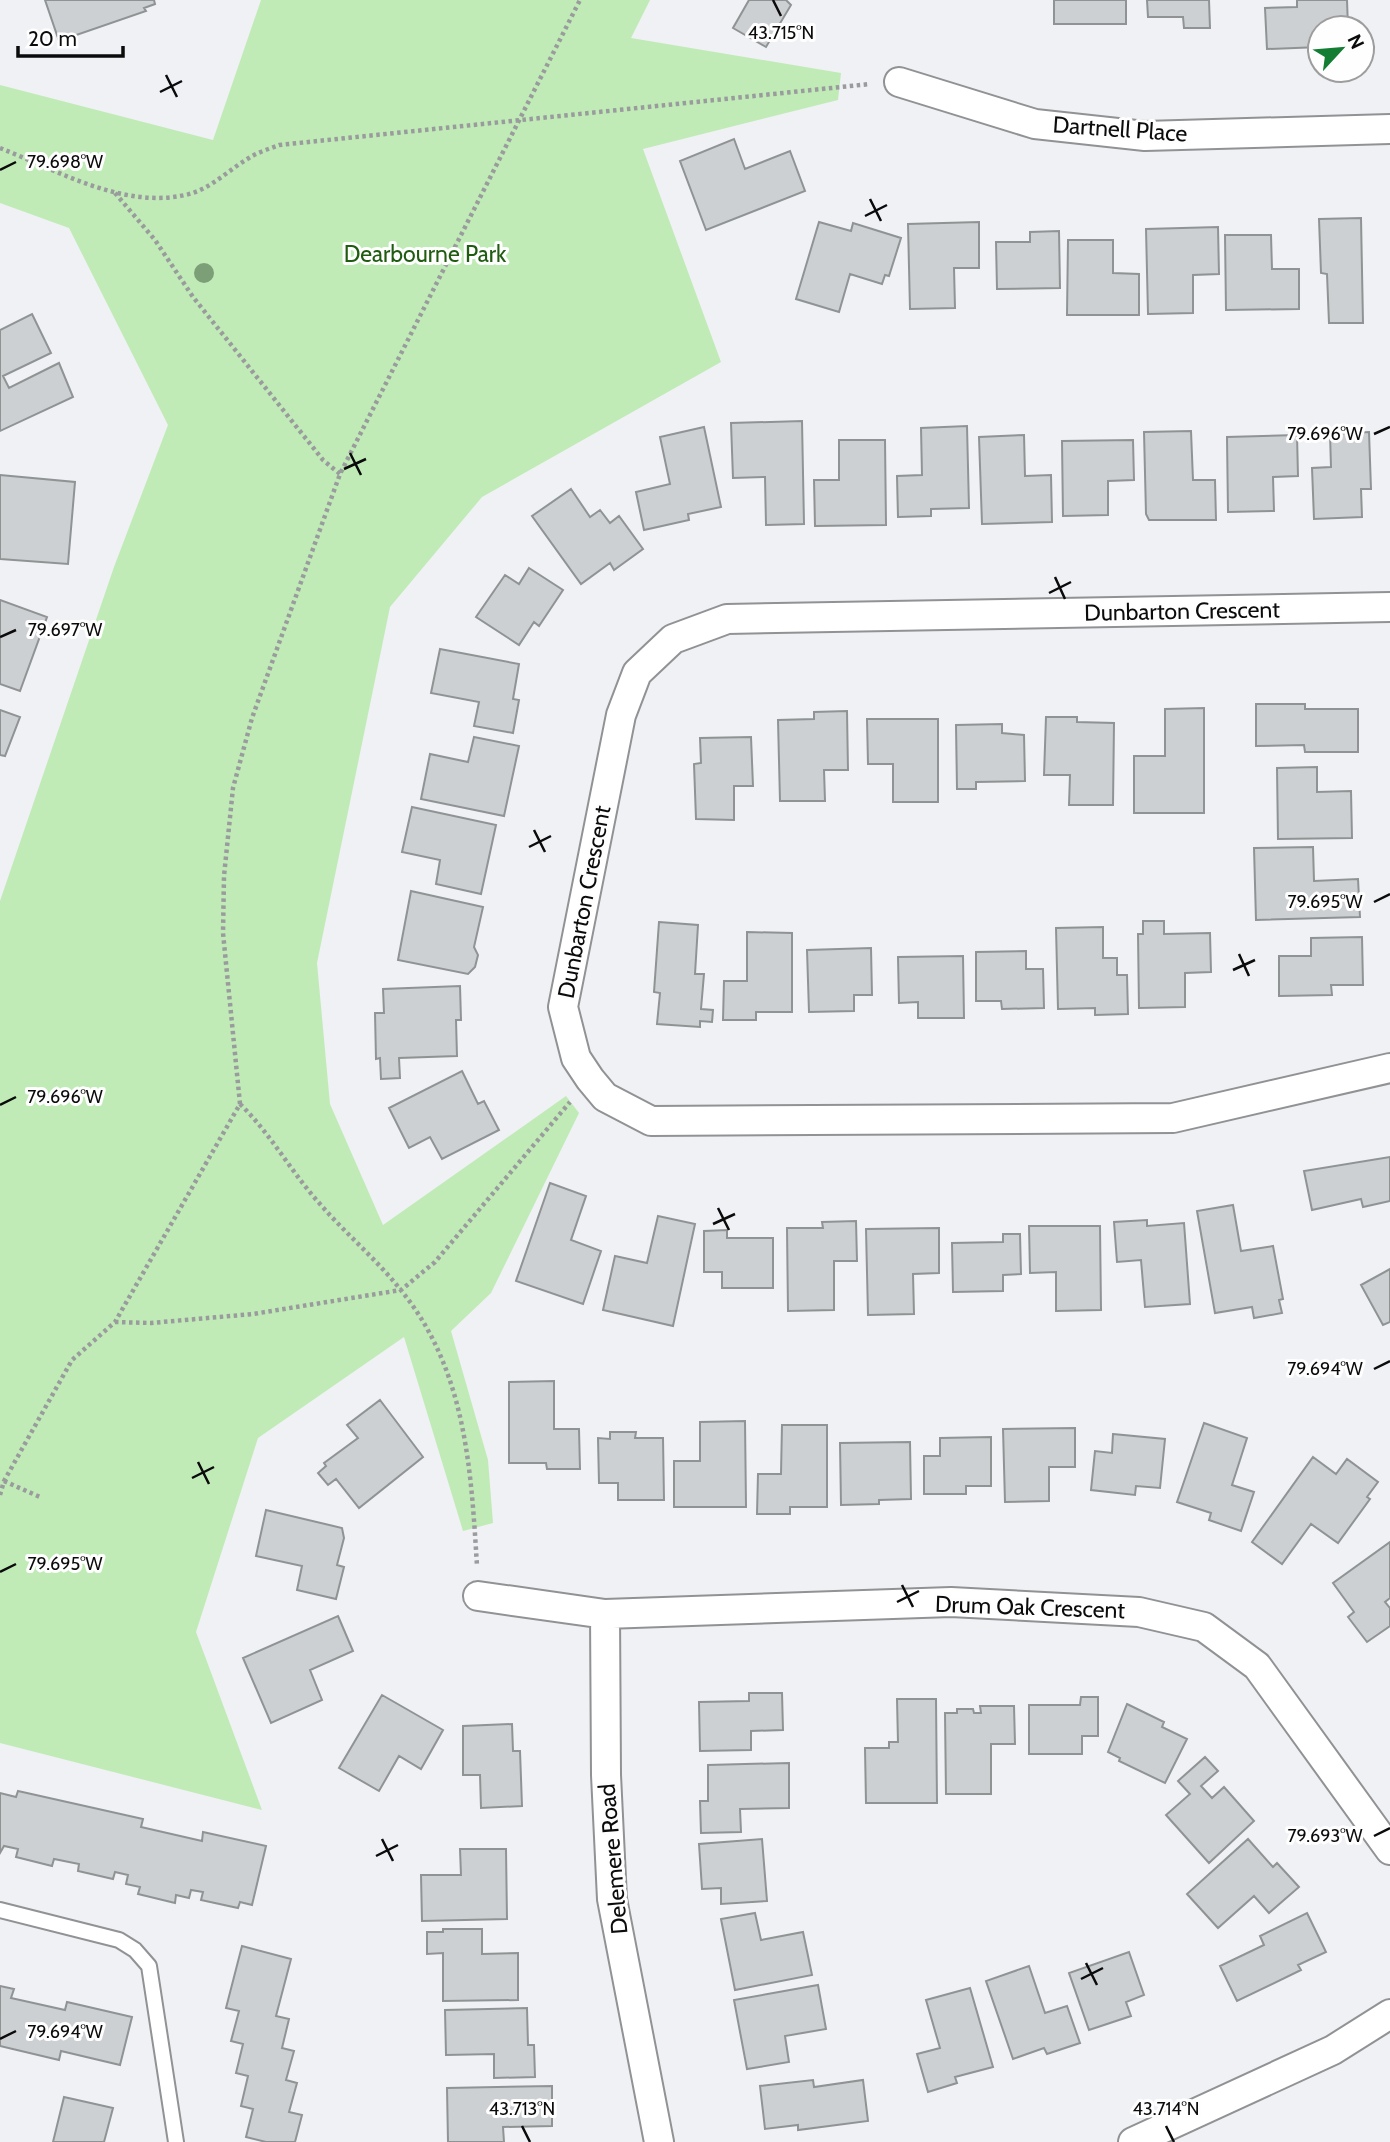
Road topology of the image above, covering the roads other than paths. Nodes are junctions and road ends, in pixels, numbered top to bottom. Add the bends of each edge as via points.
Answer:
1 (899, 82) road end
2 (1390, 129) edge
3 (1390, 607) edge
4 (1390, 1068) edge
5 (478, 1596) road end
6 (605, 1614) junction
7 (1390, 1850) edge
8 (0, 1910) edge
9 (1390, 2014) edge
10 (176, 2142) edge
11 (659, 2142) edge
12 (1133, 2142) edge

1 - 2 street, Dartnell Place via 1035,124 1145,135
3 - 4 street, Dunbarton Crescent via 727,619 673,639 636,673 621,715 563,1007 576,1058 590,1079 605,1097 651,1121 1173,1118
5 - 6 street, Drum Oak Crescent
6 - 7 street, Drum Oak Crescent via 951,1602 1139,1612 1204,1627 1257,1666
6 - 11 street, Delemere Road via 612,1899
8 - 10 lane via 119,1940 149,1966
9 - 12 street via 1333,2050

